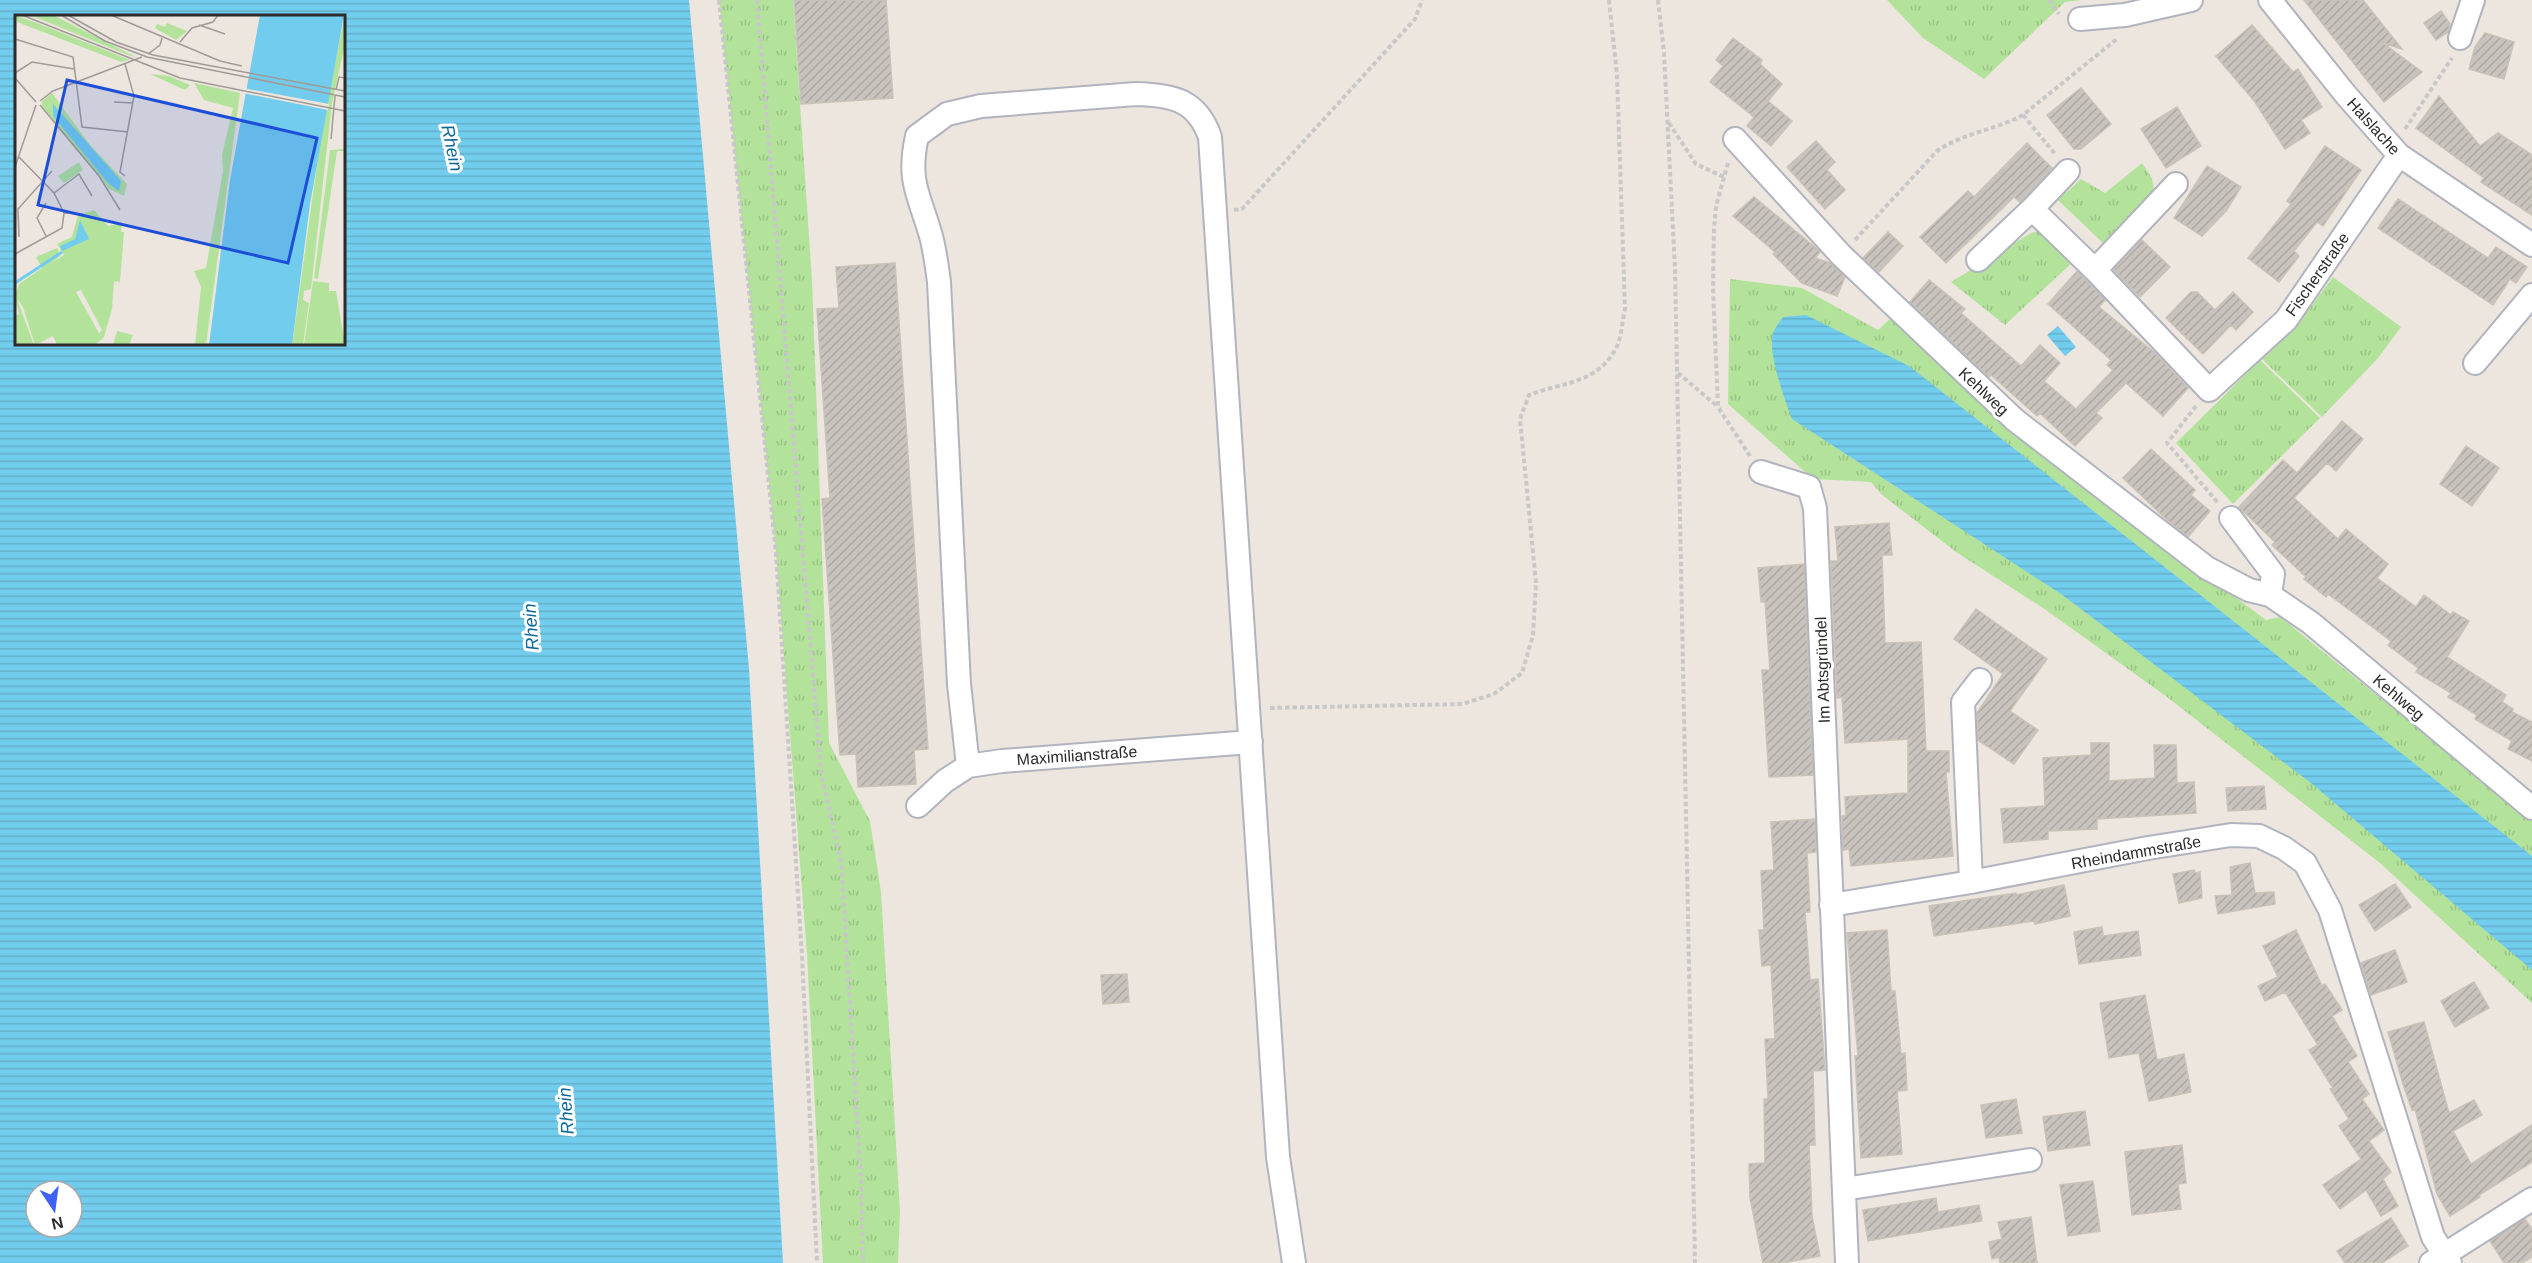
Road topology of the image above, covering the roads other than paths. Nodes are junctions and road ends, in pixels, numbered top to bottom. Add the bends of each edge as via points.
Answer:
1 (2191, 0) edge
2 (2270, 0) edge
3 (2473, 0) edge
4 (2080, 19) dead end
5 (2460, 38) road end
6 (1735, 139) road end
7 (2395, 150) junction
8 (2068, 171) road end
9 (2176, 184) dead end
10 (2032, 209) junction
11 (2532, 245) edge
12 (1978, 260) dead end
13 (2096, 270) junction
14 (2532, 295) edge
15 (2475, 363) dead end
16 (1761, 472) road end
17 (2231, 518) road end
18 (2270, 596) junction
19 (1980, 680) dead end
20 (1251, 742) junction
21 (968, 766) junction
22 (2529, 799) edge
23 (918, 807) dead end
24 (1971, 882) junction
25 (1831, 905) junction
26 (2030, 1160) dead end
27 (1844, 1189) junction
28 (2532, 1199) edge
29 (2442, 1260) edge
30 (1294, 1263) edge
31 (1847, 1263) edge

1 - 4 street via 2125,15
2 - 7 street, Halslache
3 - 5 street
6 - 18 street, Kehlweg via 1841,255 2015,420 2207,568 2249,590
7 - 11 street, Halslache
7 - 13 street, Fischerstraße via 2286,320 2210,390
8 - 10 street
9 - 13 street
10 - 12 street
10 - 13 street
14 - 15 street
16 - 25 street, Im Abtsgründel via 1809,487 1815,508
17 - 18 street via 2273,574
18 - 22 street, Kehlweg via 2311,623
19 - 24 street via 1963,702
20 - 21 street, Maximilianstraße
20 - 21 street via 1210,137 1205,122 1194,109 1162,95 981,106 947,114 917,136 911,162 939,282 959,684
20 - 30 street via 1278,1156
21 - 23 street, Maximilianstraße
24 - 25 street, Rheindammstraße
24 - 29 street, Rheindammstraße via 2231,835 2259,836 2305,863 2330,910
25 - 27 street
26 - 27 street
27 - 31 street
28 - 29 street

